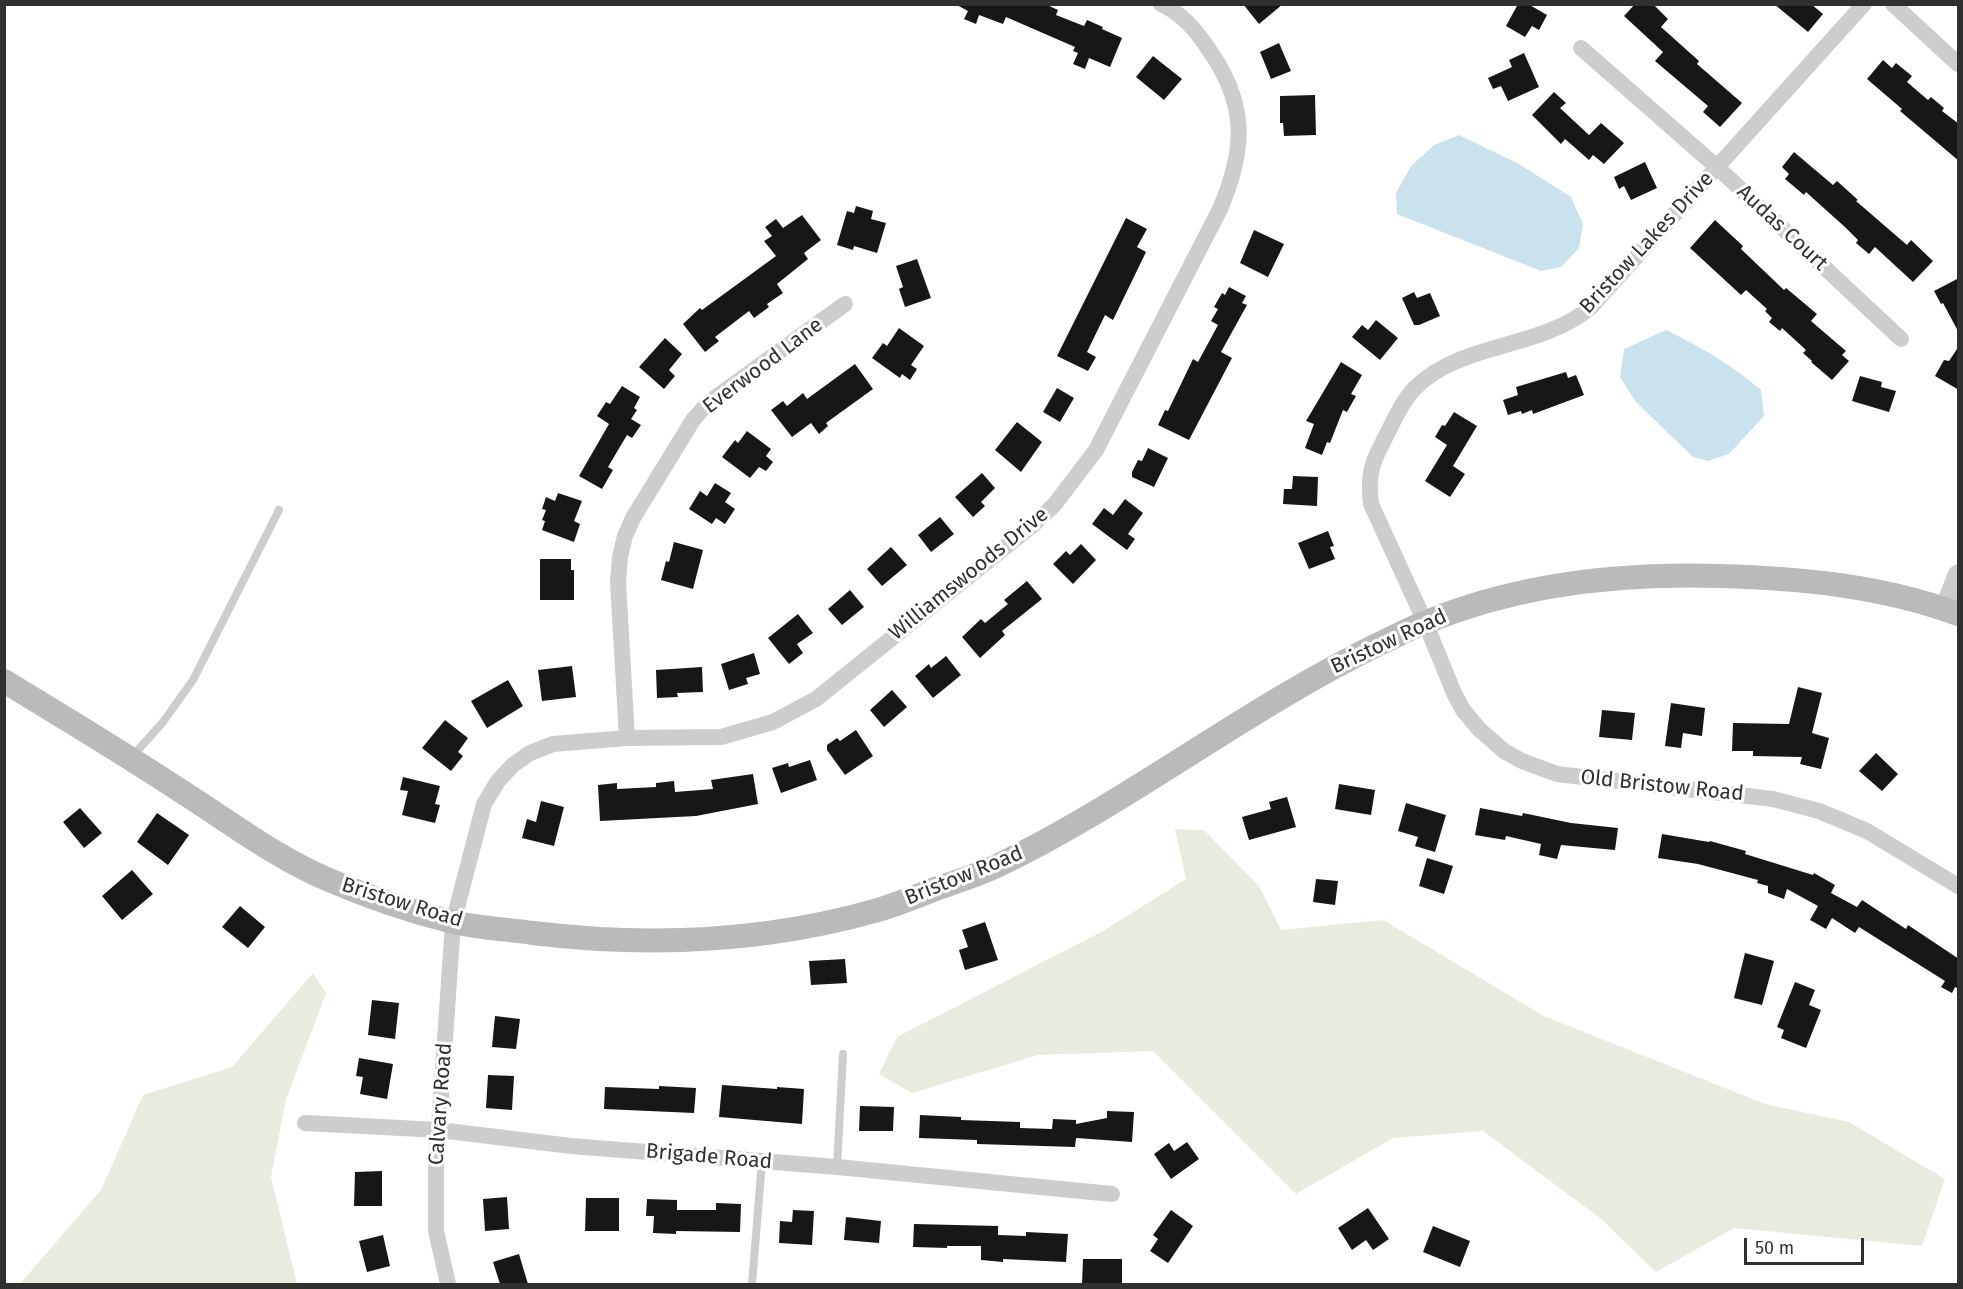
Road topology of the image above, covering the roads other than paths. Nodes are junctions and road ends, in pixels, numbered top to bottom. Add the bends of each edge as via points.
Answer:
1 (1864, 4) edge
2 (1893, 4) edge
3 (1169, 6) edge
4 (1581, 48) dead end
5 (1959, 64) edge
6 (1718, 168) junction
7 (845, 304) dead end
8 (1901, 339) dead end
9 (279, 510) dead end
10 (1959, 575) edge
11 (1952, 612) edge
12 (1425, 622) junction
13 (4, 681) edge
14 (627, 738) junction
15 (131, 758) junction
16 (1959, 886) edge
17 (453, 922) junction
18 (843, 1054) dead end
19 (305, 1123) dead end
20 (439, 1130) junction
21 (762, 1161) junction
22 (837, 1167) junction
23 (1112, 1194) dead end
24 (448, 1284) edge
25 (752, 1284) edge

1 - 6 street, Bristow Lakes Drive
2 - 5 street
3 - 14 street, Williamswoods Drive via 1201,38 1228,81 1239,123 1237,158 1220,209 1096,450 1077,477 1034,524 816,699 765,725 721,737
4 - 6 street, Audas Court
6 - 8 street, Audas Court
6 - 12 street, Bristow Lakes Drive via 1581,316 1441,369 1406,399 1373,462 1369,484 1371,504
7 - 14 street, Everwood Lane via 708,403 693,420 633,518 620,557 618,582
9 - 15 lane via 193,681
10 - 11 street
11 - 12 main road, Bristow Road via 1905,598 1834,585 1767,577 1692,575 1626,578 1527,591
12 - 16 street, Old Bristow Road via 1463,710 1479,729 1522,762 1557,774 1773,799 1819,811 1867,831
12 - 17 main road, Bristow Road via 1291,690 1074,826 993,868 881,909 806,927 731,938 657,942 571,937
13 - 15 main road, Bristow Road
14 - 17 street, Williamswoods Drive via 552,744 513,765 484,804
15 - 17 main road, Bristow Road via 291,861 329,880
17 - 20 street, Calvary Road
18 - 22 lane
19 - 20 street, Brigade Road
20 - 21 street, Brigade Road via 571,1146
20 - 24 street, Calvary Road via 436,1231
21 - 22 street, Brigade Road
21 - 25 lane
22 - 23 street, Brigade Road

